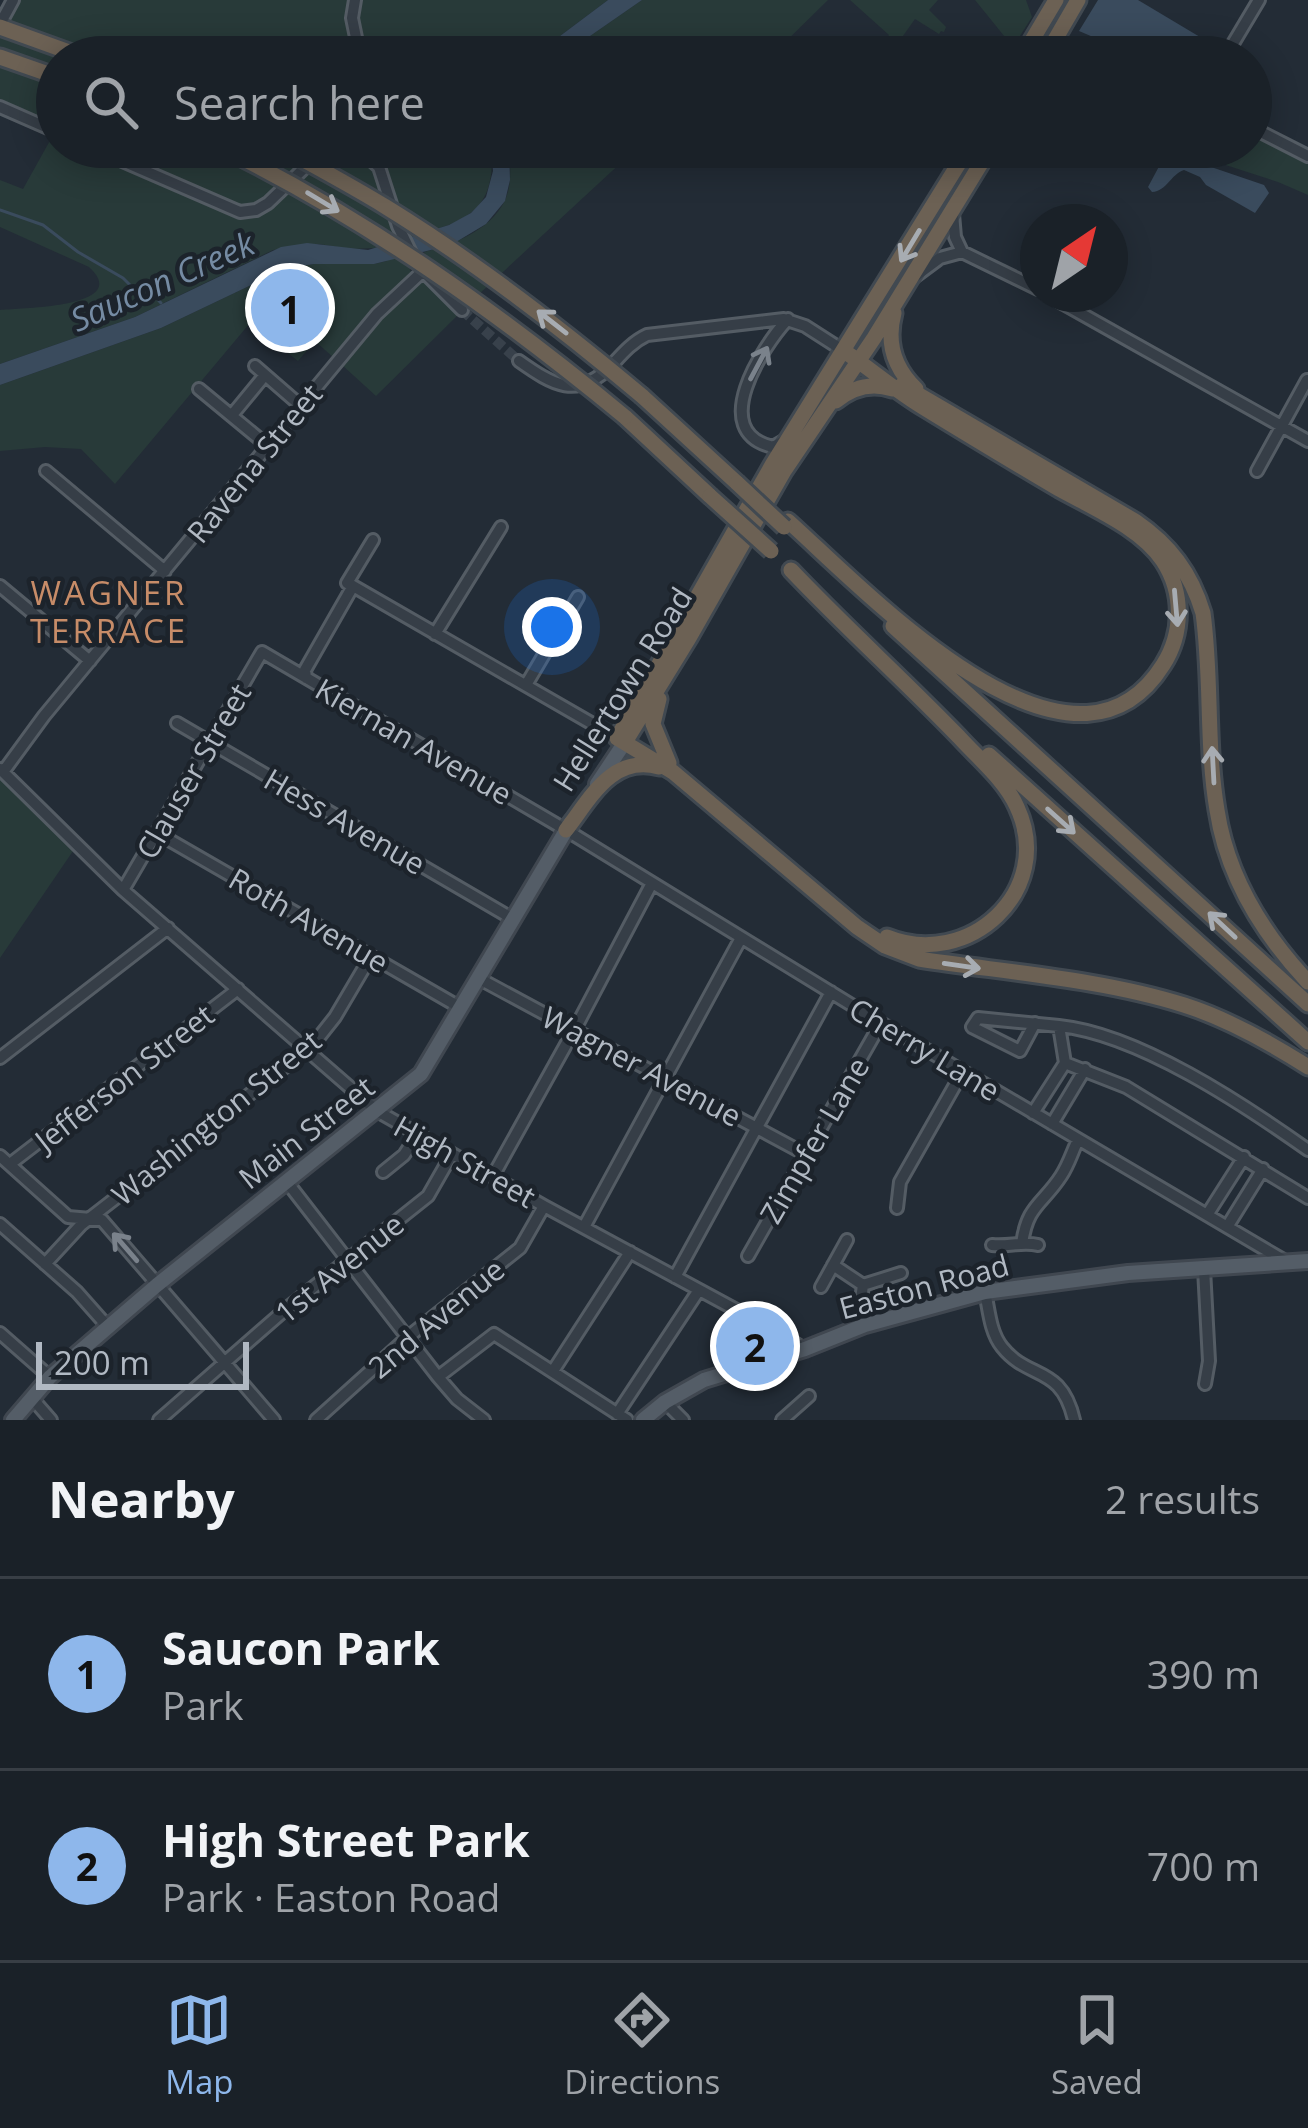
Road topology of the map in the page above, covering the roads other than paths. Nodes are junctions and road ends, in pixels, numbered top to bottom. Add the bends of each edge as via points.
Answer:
1 (14, 0) edge
2 (355, 0) edge
3 (1056, 0) edge
4 (1078, 0) edge
5 (1259, 0) edge
6 (0, 25) edge
7 (356, 36) edge
8 (1035, 36) edge
9 (1057, 36) edge
10 (1238, 36) edge
11 (36, 40) edge
12 (0, 107) edge
13 (36, 123) edge
14 (1272, 138) edge
15 (1308, 157) edge
16 (138, 168) edge
17 (261, 168) edge
18 (304, 168) edge
19 (317, 168) edge
20 (378, 168) edge
21 (382, 168) edge
22 (956, 168) edge
23 (978, 168) edge
24 (383, 177) junction
25 (952, 210) junction
26 (962, 252) junction
27 (422, 272) junction
28 (911, 279) junction
29 (1020, 281) edge
30 (898, 300) junction
31 (462, 310) tunnel mouth
32 (1078, 312) edge
33 (788, 319) junction
34 (1164, 339) dead end
35 (844, 351) junction
36 (1156, 355) junction
37 (519, 361) tunnel mouth
38 (859, 361) junction
39 (1307, 380) edge
40 (199, 389) dead end
41 (903, 394) junction
42 (928, 398) junction
43 (301, 406) junction
44 (826, 411) junction
45 (232, 415) junction
46 (1281, 426) junction
47 (796, 427) junction
48 (1308, 441) edge
49 (268, 446) junction
50 (46, 471) dead end
51 (1257, 471) dead end
52 (786, 524) junction
53 (501, 527) dead end
54 (374, 540) dead end
55 (790, 570) junction
56 (165, 572) junction
57 (0, 586) edge
58 (353, 586) junction
59 (578, 596) dead end
60 (435, 634) junction
61 (262, 652) joint
62 (89, 661) junction
63 (668, 672) junction
64 (306, 678) junction
65 (526, 686) junction
66 (177, 723) dead end
67 (622, 738) junction
68 (209, 742) junction
69 (671, 768) junction
70 (2, 770) edge
71 (566, 830) junction
72 (157, 833) junction
73 (652, 884) junction
74 (123, 890) junction
75 (513, 919) junction
76 (168, 928) junction
77 (741, 938) junction
78 (371, 956) junction
79 (478, 978) junction
80 (1308, 982) edge
81 (238, 989) junction
82 (831, 992) junction
83 (1308, 1004) edge
84 (461, 1008) junction
85 (881, 1023) junction
86 (1035, 1023) junction
87 (1059, 1026) junction
88 (574, 1030) junction
89 (1308, 1042) edge
90 (308, 1049) junction
91 (0, 1058) edge
92 (1065, 1063) junction
93 (1308, 1067) edge
94 (1085, 1069) junction
95 (963, 1071) junction
96 (665, 1079) junction
97 (377, 1111) junction
98 (1033, 1113) junction
99 (1052, 1124) junction
100 (756, 1127) junction
101 (417, 1135) junction
102 (1078, 1140) junction
103 (1308, 1150) edge
104 (452, 1154) junction
105 (806, 1154) junction
106 (1244, 1157) junction
107 (5, 1160) edge
108 (1263, 1169) junction
109 (383, 1172) dead end
110 (493, 1176) junction
111 (286, 1182) junction
112 (1308, 1198) edge
113 (544, 1206) junction
114 (897, 1208) dead end
115 (1207, 1215) junction
116 (89, 1219) junction
117 (0, 1224) edge
118 (584, 1227) junction
119 (1227, 1227) junction
120 (847, 1240) dead end
121 (992, 1244) dead end
122 (1022, 1244) junction
123 (1038, 1245) dead end
124 (630, 1252) junction
125 (748, 1256) dead end
126 (347, 1260) junction
127 (1308, 1261) edge
128 (1288, 1263) junction
129 (45, 1264) junction
130 (833, 1265) junction
131 (1204, 1269) junction
132 (901, 1274) dead end
133 (675, 1277) junction
134 (157, 1285) junction
135 (863, 1285) junction
136 (821, 1288) dead end
137 (699, 1290) junction
138 (985, 1292) junction
139 (866, 1324) junction
140 (108, 1327) junction
141 (778, 1332) junction
142 (0, 1334) edge
143 (408, 1337) junction
144 (800, 1351) junction
145 (779, 1358) junction
146 (225, 1363) junction
147 (553, 1371) junction
148 (50, 1377) junction
149 (438, 1377) junction
150 (1205, 1384) dead end
151 (809, 1396) dead end
152 (31, 1397) junction
153 (665, 1402) junction
154 (474, 1417) edge
155 (622, 1417) edge
156 (13, 1420) edge
157 (51, 1420) edge
158 (159, 1420) edge
159 (274, 1420) edge
160 (316, 1420) edge
161 (643, 1420) edge
162 (683, 1420) edge
163 (782, 1420) edge
164 (1074, 1420) edge

1 - 6 street
2 - 7 street
3 - 8 highway
4 - 9 highway
5 - 10 street
6 - 11 highway
12 - 13 street
14 - 15 street
16 - 18 street via 240,212 268,203
17 -> 55 highway, bridge via 428,266 563,366
52 -> 19 highway, bridge via 525,301
20 - 24 street
21 - 24 street
22 -> 35 highway, Hellertown Road
23 - 25 highway, Hellertown Road
24 - 27 street, bridge
25 - 26 street
25 - 28 highway, Hellertown Road
26 - 28 street
26 - 29 street
27 - 31 street
27 - 43 street, Ravena Street
28 - 30 highway, Hellertown Road
30 - 38 highway, Hellertown Road
30 - 42 highway via 894,357
32 - 36 street
33 - 35 street
33 - 37 street via 647,335 582,386 557,384
47 -> 33 street via 768,447 749,434 740,409
34 - 36 street
35 - 38 highway
35 - 47 highway, Hellertown Road
36 - 46 street
38 - 41 highway
38 - 42 highway
38 - 44 highway, Hellertown Road
39 - 46 street
40 - 45 street
41 - 44 highway via 867,386
41 -> 52 highway via 1133,532 1162,560 1179,621 1146,687 1095,712 1018,700 947,658
80 -> 42 highway via 1268,935 1229,857 1215,801 1203,613 1181,563 1135,521
43 - 45 street via 260,370
43 - 49 street, Ravena Street
44 - 63 highway, Hellertown Road
45 - 49 street
46 - 48 street
46 - 51 street
47 - 67 highway, Hellertown Road
49 - 56 street, Ravena Street
50 - 56 street
83 -> 52 highway
53 - 60 street
54 - 58 street via 347,583
55 - 69 highway via 1006,789 1025,838 1010,901 952,943 890,939
55 -> 89 highway
56 - 62 street, Ravena Street
57 - 62 street
58 - 60 street
58 - 64 street
59 - 65 street
60 - 65 street
61 - 64 street, Kiernan Avenue
61 - 68 street, Clauser Street
62 - 70 street, Ravena Street
63 - 67 highway, Hellertown Road
63 - 69 highway via 652,724
64 - 71 street, Kiernan Avenue
65 - 67 street
66 - 68 street, Hess Avenue
67 - 69 highway
67 - 71 main road, Hellertown Road
68 - 72 street, Clauser Street
68 - 75 street, Hess Avenue
69 - 71 highway via 619,769
69 -> 93 highway via 856,927 895,951 1181,1004
70 - 74 street, High Street
71 - 73 street, Cherry Lane
71 - 75 main road, Main Street
72 - 74 street, Clauser Street
72 - 78 street, Roth Avenue
73 - 77 street, Cherry Lane
73 - 88 street
74 - 76 street, High Street
75 - 79 main road, Main Street
76 - 81 street, High Street
76 - 91 street
77 - 82 street, Cherry Lane
77 - 96 street
78 - 84 street, Roth Avenue
78 - 90 street, Washington Street
79 - 84 main road, Main Street
79 - 88 street, Wagner Avenue
81 - 90 street, High Street
81 - 107 street, Jefferson Street
82 - 85 street, Cherry Lane
82 - 100 street
84 - 97 main road, Main Street via 421,1074
85 - 95 street, Cherry Lane
85 - 105 street, Zimpfer Lane
86 - 86 street via 978,1018 972,1027 1020,1051
86 - 87 street
87 - 92 street
87 - 103 street via 1144,1051
88 - 96 street, Wagner Avenue
88 - 110 street
90 - 97 street, High Street
90 - 116 street, Washington Street
92 - 94 street
92 - 98 street
94 - 99 street
94 - 106 street
95 - 98 street, Cherry Lane
95 - 114 street via 900,1182
96 - 100 street, Wagner Avenue
96 - 118 street
97 - 101 street, High Street
97 - 111 main road, Main Street
98 - 99 street, Cherry Lane
99 - 102 street, Cherry Lane
100 - 105 street, Wagner Avenue
100 - 133 street
101 - 104 street, High Street
101 - 109 street
102 - 115 street, Cherry Lane
102 - 122 street via 1028,1216
104 - 110 street, High Street
104 - 126 street, 1st Avenue via 428,1196
105 - 125 street, Zimpfer Lane
106 - 108 street
106 - 115 street
107 - 116 street via 67,1216
108 - 112 street
108 - 119 street
110 - 113 street, High Street
111 - 126 street
111 - 134 main road, Main Street
113 - 118 street, High Street
113 - 143 street, 2nd Avenue via 520,1248
115 - 119 street, Cherry Lane
116 - 129 street, Washington Street
134 -> 116 street via 102,1220
117 - 129 street
118 - 124 street, High Street
119 - 128 street, Cherry Lane
120 - 130 street
121 - 122 street
122 - 123 street
124 - 133 street, High Street
124 - 147 street
126 - 143 street
126 - 146 street, 1st Avenue
127 - 128 main road, Easton Road
128 - 131 main road, Easton Road
129 - 140 street
130 - 135 street
130 - 136 street
131 - 138 main road, Easton Road
131 - 150 street
132 - 135 street
133 - 137 street, High Street
134 - 140 main road, Main Street
134 - 146 street
135 - 139 street
137 - 141 street, High Street
137 - 155 street
138 - 139 main road, Easton Road
138 - 164 street via 998,1340 1061,1387
139 - 144 main road, Easton Road
140 - 148 main road, Main Street
141 - 144 street, High Street
141 - 145 street
142 - 148 street
143 - 149 street
143 - 160 street, 2nd Avenue
144 - 145 main road, Easton Road
145 - 153 main road, Easton Road via 704,1380
146 - 158 street, 1st Avenue
146 - 159 street
147 - 149 street via 494,1334
147 - 155 street
148 - 152 main road, Main Street
149 - 154 street
151 - 163 street
152 - 156 main road, Main Street
152 - 157 street
153 - 161 main road, Easton Road
153 - 162 street

